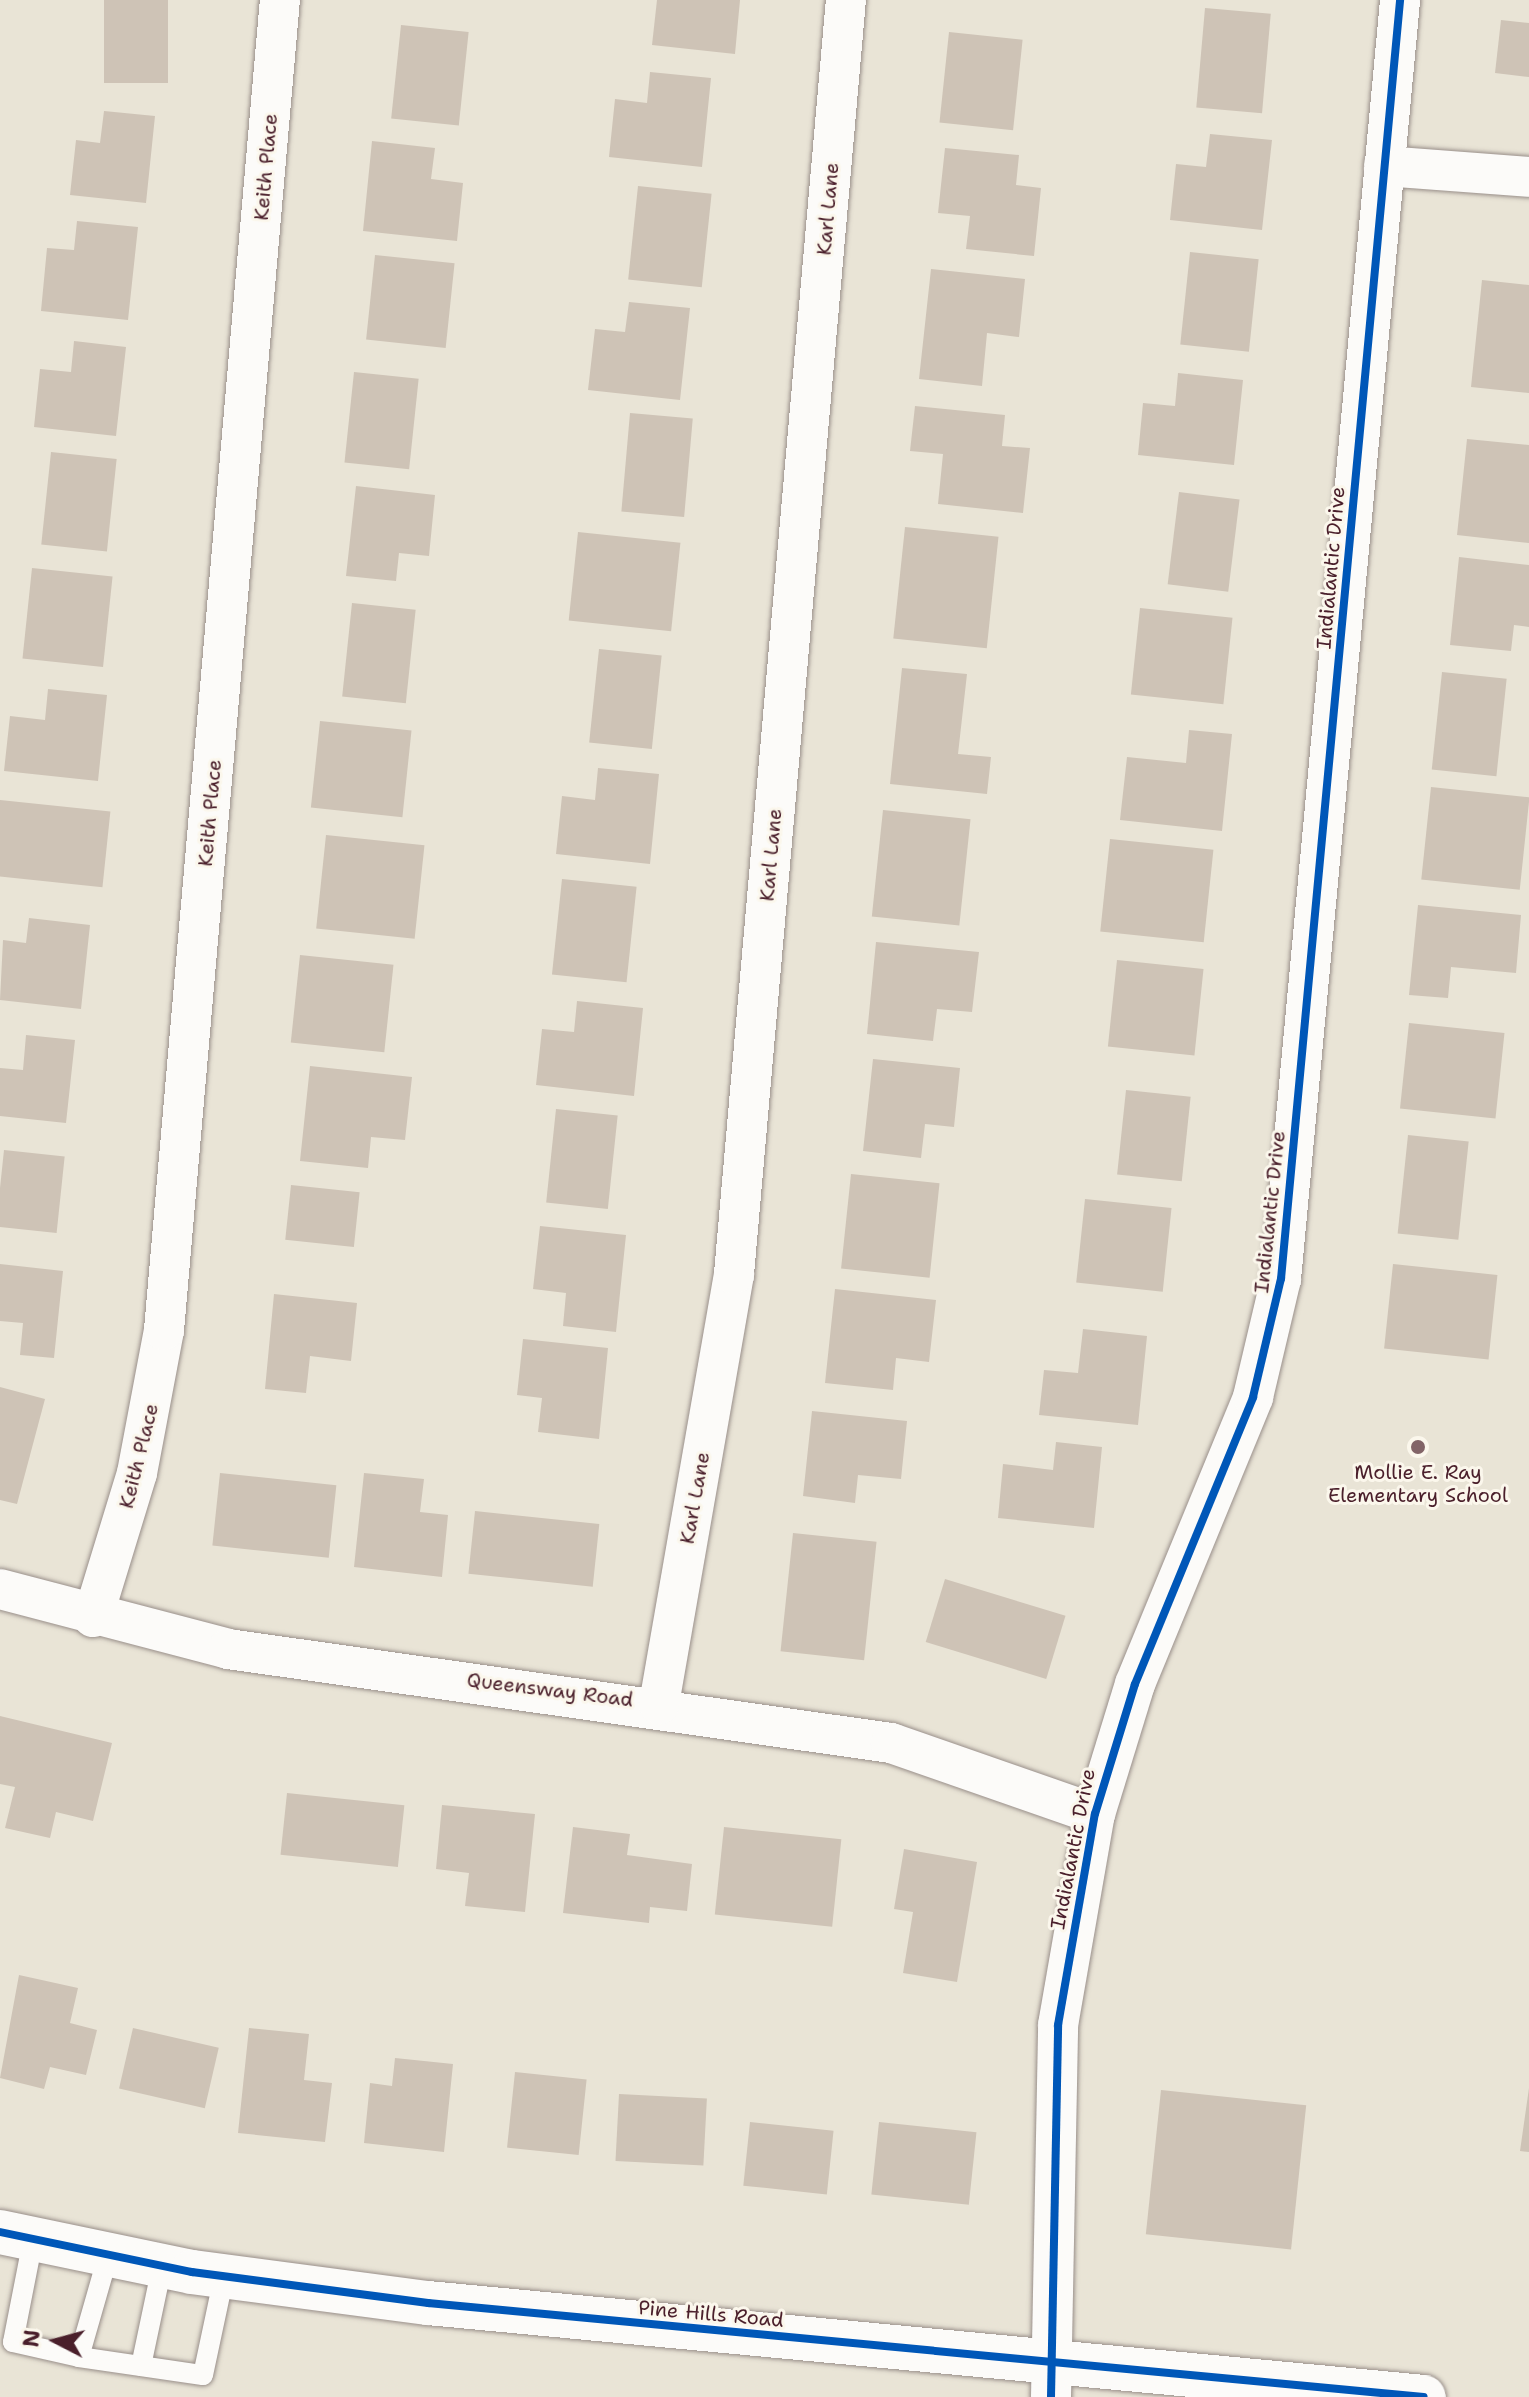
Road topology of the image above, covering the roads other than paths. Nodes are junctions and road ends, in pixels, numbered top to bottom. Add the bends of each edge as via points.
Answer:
1 (280, 0) edge
2 (846, 0) edge
3 (1400, 0) edge
4 (1384, 166) junction
5 (1529, 177) edge
6 (0, 1589) edge
7 (93, 1617) junction
8 (659, 1704) junction
9 (1095, 1814) junction
10 (17, 2236) edge
11 (108, 2256) junction
12 (162, 2266) junction
13 (224, 2276) junction
14 (79, 2357) junction
15 (141, 2366) junction
16 (1051, 2379) edge
17 (1424, 2397) edge

1 - 7 street, Keith Place via 164,1330 137,1473
2 - 8 street, Karl Lane via 734,1274
3 - 4 street, Indialantic Drive
4 - 5 street
4 - 9 street, Indialantic Drive via 1281,1279 1253,1397 1135,1684
6 - 7 street, Queensway Road
7 - 8 street, Queensway Road via 228,1649
8 - 9 street, Queensway Road via 891,1743
9 - 16 street, Indialantic Drive via 1058,2025
10 - 11 main road, Pine Hills Road
10 - 14 lane via 13,2342
11 - 12 main road, Pine Hills Road
11 - 14 lane
12 - 13 main road, Pine Hills Road
12 - 15 lane
13 - 15 lane via 203,2375
13 - 16 main road, Pine Hills Road
14 - 15 lane
16 - 17 main road, Pine Hills Road

